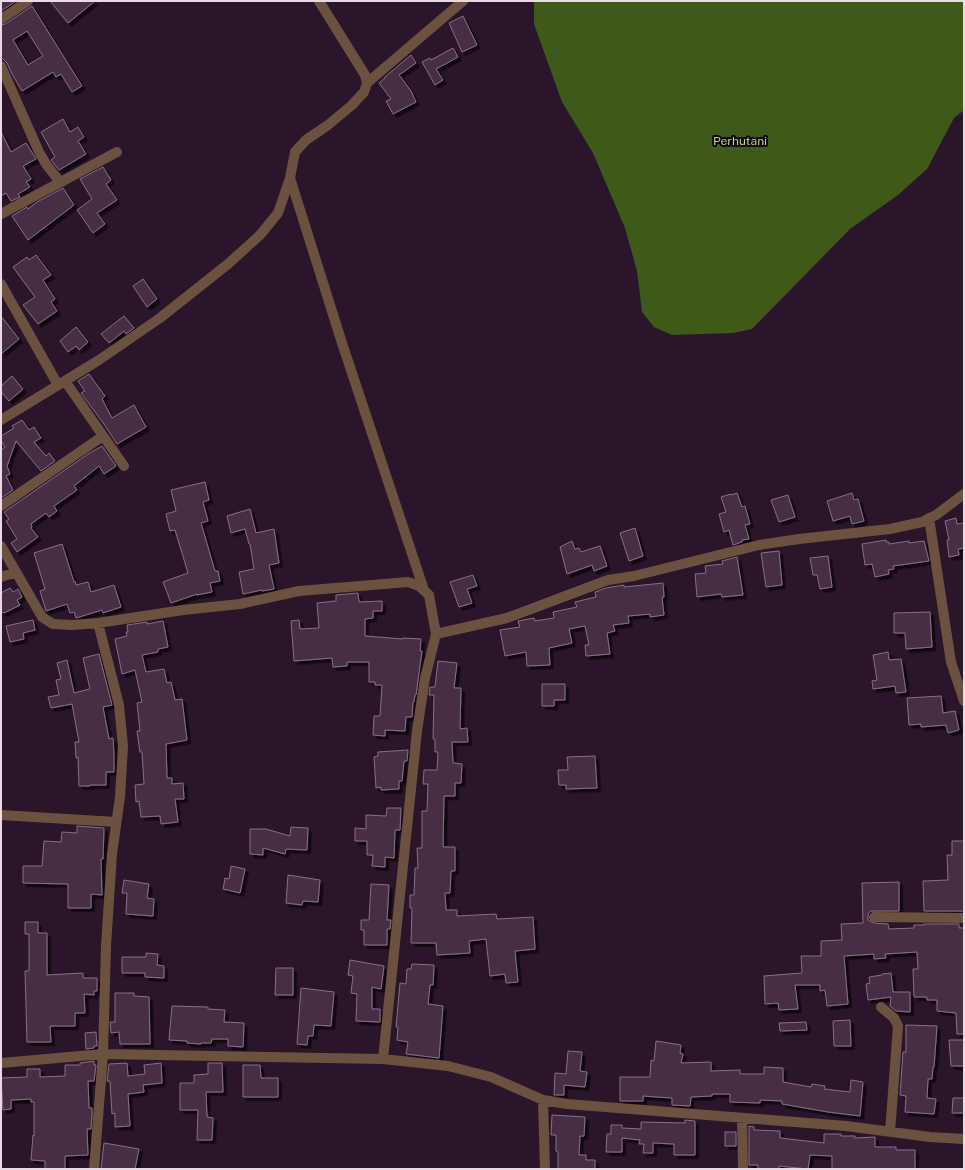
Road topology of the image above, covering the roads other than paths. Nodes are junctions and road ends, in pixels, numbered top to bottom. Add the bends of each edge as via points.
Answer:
1 (28, 1) edge
2 (319, 1) edge
3 (463, 1) edge
4 (1, 19) edge
5 (1, 66) edge
6 (367, 83) junction
7 (117, 152) dead end
8 (290, 178) junction
9 (60, 182) junction
10 (1, 214) edge
11 (1, 284) edge
12 (62, 383) junction
13 (1, 420) edge
14 (103, 436) junction
15 (124, 466) dead end
16 (964, 494) edge
17 (1, 506) edge
18 (929, 518) junction
19 (1, 546) edge
20 (16, 572) junction
21 (1, 577) edge
22 (424, 590) junction
23 (98, 623) junction
24 (436, 634) junction
25 (964, 701) edge
26 (1, 815) edge
27 (116, 822) junction
28 (874, 917) dead end
29 (964, 918) edge
30 (881, 1008) dead end
31 (103, 1054) junction
32 (383, 1059) junction
33 (1, 1063) edge
34 (543, 1100) junction
35 (742, 1118) junction
36 (890, 1132) junction
37 (964, 1139) edge
38 (94, 1169) edge
39 (545, 1169) edge
40 (743, 1169) edge

1 - 4 street
2 - 6 street via 365,74
3 - 6 street
5 - 9 street via 39,152
6 - 8 street via 364,92 352,105 306,140 295,152
7 - 9 street
8 - 12 street via 278,213 260,235 228,264 160,318
8 - 22 street
9 - 10 street
11 - 12 street
12 - 13 street
12 - 14 street
14 - 15 street
14 - 17 street
16 - 18 street
18 - 24 street via 890,529 759,545 608,580 507,618
18 - 25 street via 951,662
19 - 20 street
20 - 21 street
20 - 23 street via 42,617 52,624
22 - 23 street via 408,582 299,591 240,604
22 - 24 street via 429,595
23 - 27 street via 119,705 122,746 120,797
24 - 32 street via 425,678 417,731
26 - 27 street
27 - 31 street via 107,931
28 - 29 street
30 - 36 street via 894,1018 898,1026
31 - 32 street
31 - 33 street
31 - 38 street
32 - 34 street via 448,1066 491,1077
34 - 35 street
34 - 39 street
35 - 36 street
35 - 40 street
36 - 37 street

